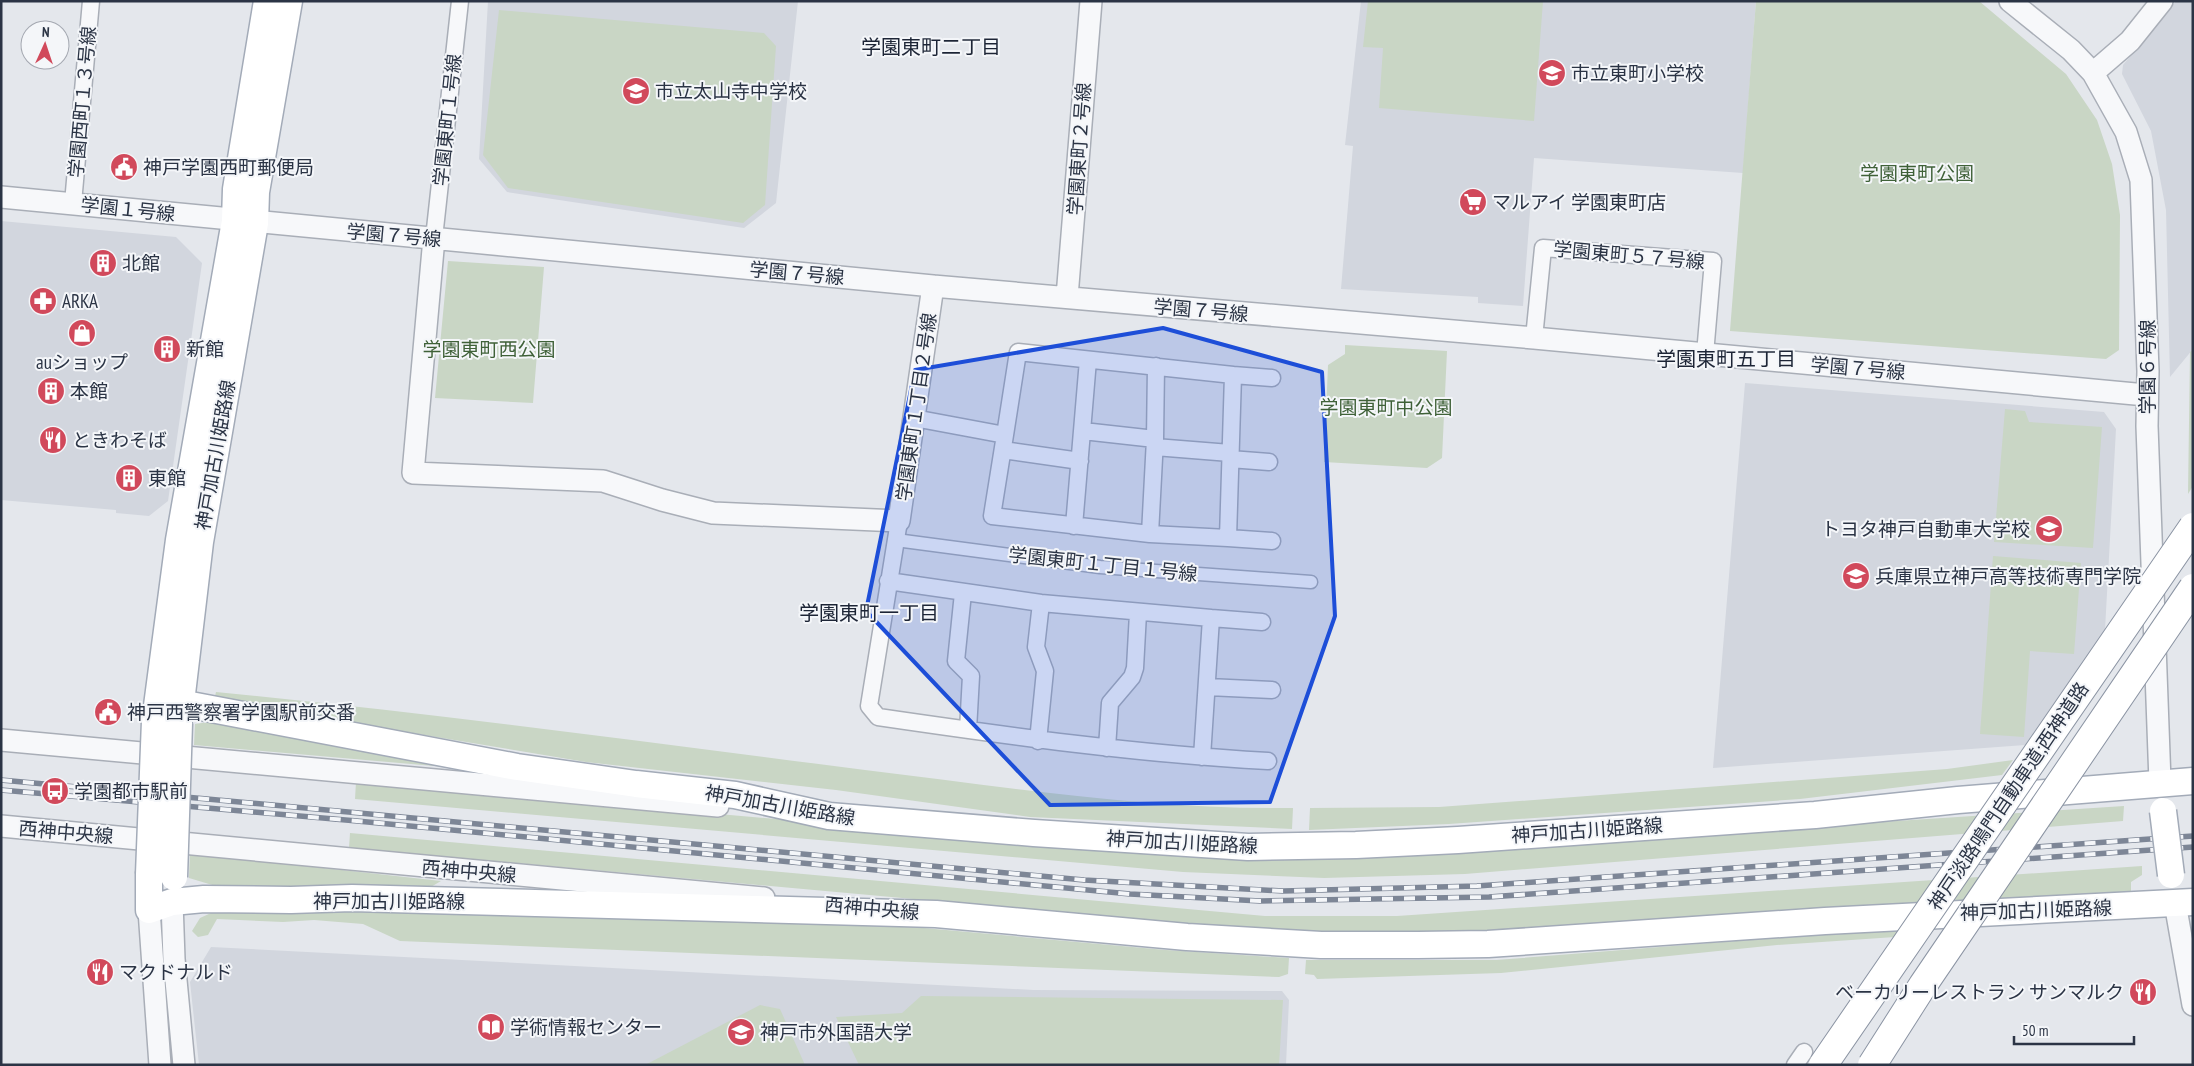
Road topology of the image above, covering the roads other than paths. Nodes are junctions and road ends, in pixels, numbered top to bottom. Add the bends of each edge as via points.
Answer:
1 (91, 1) edge
2 (267, 1) edge
3 (289, 1) edge
4 (460, 1) edge
5 (1091, 1) edge
6 (2010, 1) edge
7 (2162, 1) edge
8 (2093, 73) junction
9 (1, 197) edge
10 (73, 202) junction
11 (245, 222) junction
12 (434, 238) junction
13 (933, 286) junction
14 (1067, 298) junction
15 (1534, 338) junction
16 (1705, 354) junction
17 (1088, 360) junction
18 (1156, 366) junction
19 (1233, 375) junction
20 (1272, 378) dead end
21 (2146, 395) junction
22 (914, 418) junction
23 (1084, 431) junction
24 (1004, 442) junction
25 (1155, 443) junction
26 (1230, 456) junction
27 (1080, 461) junction
28 (1269, 462) dead end
29 (1074, 526) junction
30 (2193, 527) edge
31 (898, 531) junction
32 (1150, 534) junction
33 (1228, 538) junction
34 (1272, 541) dead end
35 (888, 581) junction
36 (1311, 582) dead end
37 (2193, 588) edge
38 (963, 593) junction
39 (1041, 603) junction
40 (1138, 613) junction
41 (1211, 618) junction
42 (1262, 622) dead end
43 (1208, 687) junction
44 (1272, 690) dead end
45 (171, 715) junction
46 (968, 730) junction
47 (1, 740) edge
48 (1038, 741) junction
49 (1106, 748) junction
50 (1202, 757) junction
51 (1268, 761) dead end
52 (2193, 781) edge
53 (2160, 782) junction
54 (829, 816) junction
55 (1, 826) edge
56 (161, 891) junction
57 (2184, 903) edge
58 (936, 914) junction
59 (2193, 1005) edge
60 (1807, 1060) edge
61 (160, 1065) edge
62 (184, 1065) edge
63 (1872, 1065) edge

1 - 10 street, 学園西町１３号線
2 - 11 main road, 神戸加古川姫路線 via 236,189
3 - 11 main road, 神戸加古川姫路線 via 256,192
4 - 12 street, 学園東町１号線
5 - 14 street, 学園東町２号線
6 - 8 street, 学園６号線 via 2071,50
7 - 8 street via 2130,41
8 - 21 street, 学園６号線 via 2126,132 2141,180 2148,371
9 - 10 street, 学園１号線
10 - 11 street, 学園１号線
11 - 12 street, 学園７号線
11 - 45 main road, 神戸加古川姫路線 via 179,540
12 - 13 street, 学園７号線
12 - 31 street, 学園東町１丁目２号線 via 413,473 603,481 713,513
13 - 14 street, 学園７号線
13 - 22 street, 学園東町１丁目２号線
14 - 15 street, 学園７号線
15 - 16 street, 学園７号線
15 - 16 street, 学園東町５７号線 via 1542,248 1713,261
16 - 21 street, 学園７号線
17 - 18 street
17 - 23 street
17 - 24 street via 1018,352
18 - 19 street
18 - 25 street
19 - 20 street
19 - 26 street
21 - 53 street, 学園６号線
22 - 24 street
22 - 31 street, 学園東町１丁目２号線
23 - 25 street
23 - 27 street
24 - 27 street
24 - 29 street via 992,516
25 - 26 street
25 - 32 street
26 - 28 street
26 - 33 street
27 - 29 street
29 - 32 street
30 - 60 highway, 神戸淡路鳴門自動車道;西神道路, bridge
31 - 35 street
31 - 36 street, 学園東町１丁目１号線 via 1100,567
32 - 33 street
33 - 34 street
35 - 38 street
35 - 46 street via 869,706 878,717
37 - 63 highway, 神戸淡路鳴門自動車道;西神道路, bridge
38 - 39 street
38 - 46 street via 956,662 971,676
39 - 40 street
39 - 48 street via 1036,647 1046,671
40 - 41 street
40 - 49 street via 1135,668 1132,677 1110,703
41 - 42 street
41 - 43 street
43 - 44 street
43 - 50 street
45 - 54 main road, 神戸加古川姫路線 via 636,784 736,795
45 - 56 main road, 神戸加古川姫路線, bridge
46 - 48 street
47 - 54 street
48 - 49 street
49 - 50 street
50 - 51 street
52 - 53 main road, 神戸加古川姫路線
53 - 54 main road, 神戸加古川姫路線 via 1816,814 1356,845 1248,847
53 - 57 main road, bridge via 2171,875
55 - 58 street, 西神中央線
56 - 58 main road, 神戸加古川姫路線 via 204,898 352,898
56 - 61 street
56 - 62 street via 174,959
57 - 58 main road, 神戸加古川姫路線 via 1825,921 1488,944 1418,945 1321,945 1187,937
57 - 59 street

